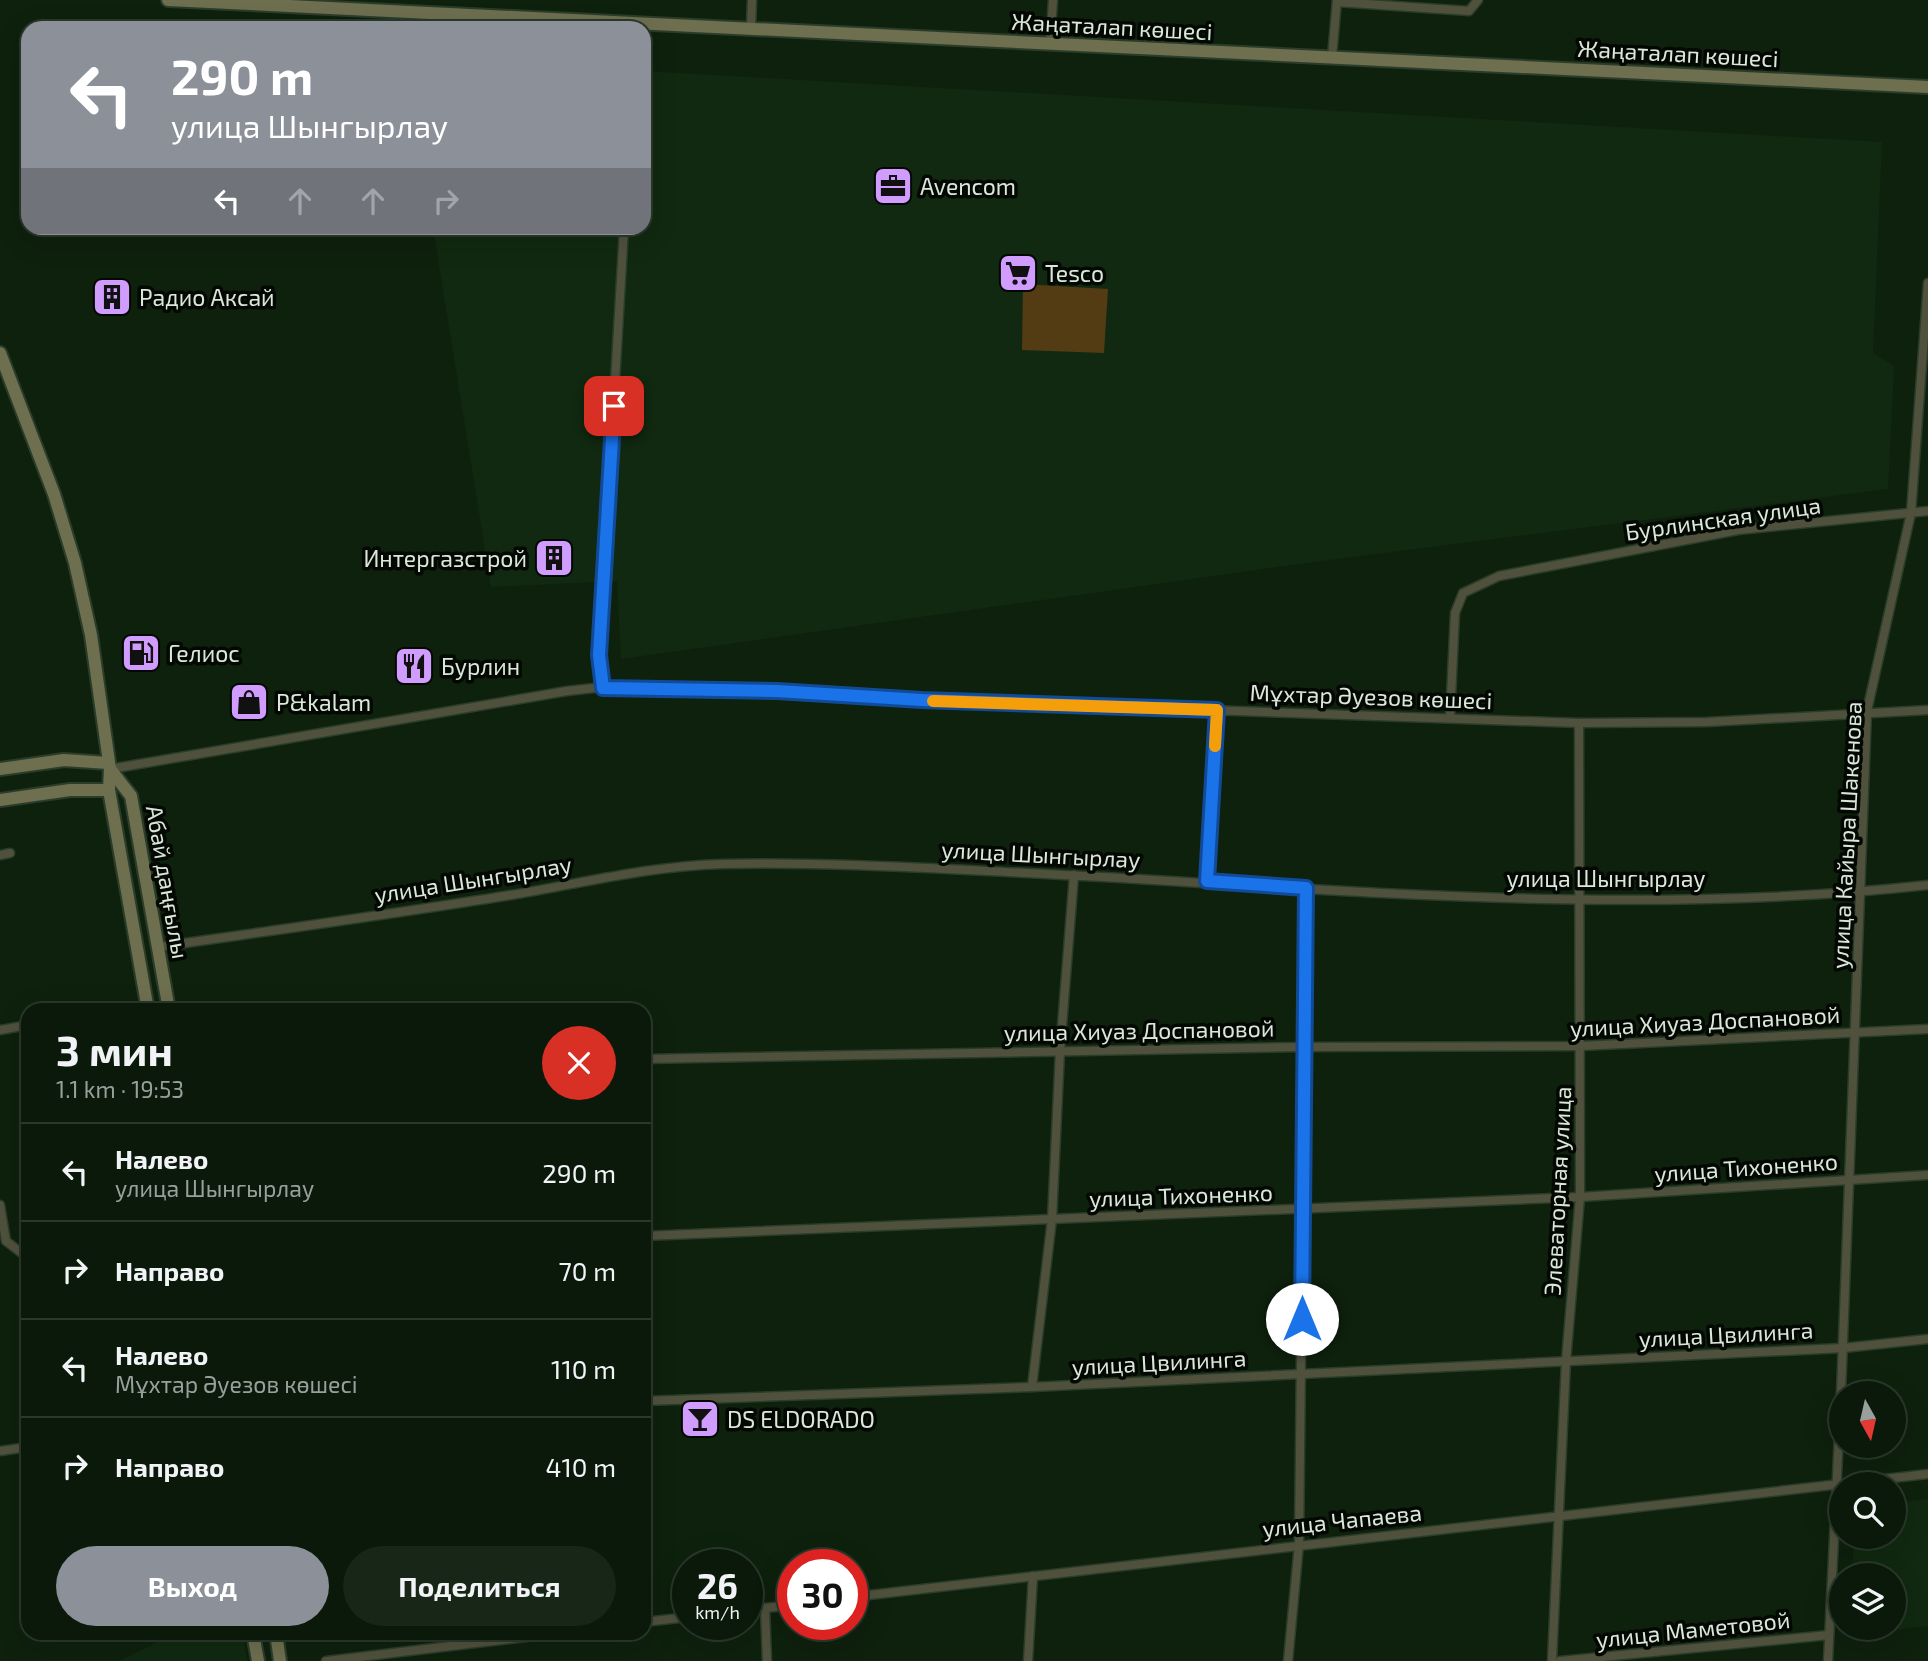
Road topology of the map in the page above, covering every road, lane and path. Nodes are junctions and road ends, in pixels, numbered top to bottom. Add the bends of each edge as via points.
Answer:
1 (168, 0) edge
2 (752, 0) edge
3 (1054, 0) edge
4 (1478, 0) edge
5 (1337, 1) edge
6 (531, 21) edge
7 (651, 27) edge
8 (751, 28) junction
9 (1050, 44) junction
10 (1332, 57) junction
11 (1928, 88) edge
12 (624, 235) edge
13 (1928, 286) edge
14 (0, 353) edge
15 (1928, 511) edge
16 (1911, 513) junction
17 (603, 688) junction
18 (1217, 710) junction
19 (1928, 710) edge
20 (1867, 712) junction
21 (1450, 718) junction
22 (1579, 723) junction
23 (109, 766) junction
24 (0, 769) edge
25 (109, 790) junction
26 (0, 800) edge
27 (10, 853) dead end
28 (0, 855) edge
29 (1074, 875) junction
30 (1207, 881) junction
31 (1928, 885) edge
32 (1306, 888) junction
33 (1862, 892) junction
34 (1580, 901) junction
35 (158, 947) junction
36 (147, 1003) edge
37 (168, 1003) edge
38 (21, 1026) edge
39 (1928, 1029) edge
40 (0, 1030) edge
41 (1857, 1033) junction
42 (1581, 1046) junction
43 (1302, 1047) junction
44 (1060, 1051) junction
45 (651, 1059) edge
46 (1928, 1175) edge
47 (1852, 1180) junction
48 (1580, 1197) junction
49 (0, 1205) edge
50 (1302, 1209) junction
51 (1052, 1219) junction
52 (651, 1236) edge
53 (21, 1253) edge
54 (1928, 1339) edge
55 (1843, 1348) junction
56 (1566, 1361) junction
57 (1301, 1374) junction
58 (1842, 1381) edge
59 (1032, 1387) junction
60 (651, 1401) edge
61 (21, 1448) edge
62 (0, 1451) edge
63 (1928, 1474) edge
64 (1906, 1476) edge
65 (1829, 1485) edge
66 (1558, 1515) junction
67 (1299, 1544) junction
68 (1033, 1576) junction
69 (868, 1595) edge
70 (777, 1607) edge
71 (765, 1608) joint
72 (672, 1619) edge
73 (651, 1621) edge
74 (1829, 1635) joint
75 (254, 1640) edge
76 (277, 1640) edge
77 (501, 1640) edge
78 (258, 1661) edge
79 (281, 1661) edge
80 (326, 1661) edge
81 (767, 1661) edge
82 (1028, 1661) edge
83 (1288, 1661) edge
84 (1552, 1661) edge
85 (1560, 1661) edge
86 (1828, 1661) edge

1 - 6 main road, Жаңаталап көшесі
2 - 8 street
3 - 9 street
4 - 5 street via 1469,11
5 - 10 street
7 - 8 main road, Жаңаталап көшесі
8 - 9 main road, Жаңаталап көшесі
9 - 10 main road, Жаңаталап көшесі
10 - 11 main road, Жаңаталап көшесі
12 - 17 street via 599,655
13 - 16 street, улица Кайыра Шакенова
14 - 23 main road, Абай даңғылы via 75,563 93,647
15 - 16 street, Бурлинская улица
16 - 20 street, улица Кайыра Шакенова
16 - 21 street, Бурлинская улица via 1738,530 1499,576 1463,593 1455,613
17 - 18 street, Мұхтар Әуезов көшесі
17 - 23 street, Мұхтар Әуезов көшесі
18 - 21 street, Мұхтар Әуезов көшесі
18 - 30 street
19 - 20 street, Мұхтар Әуезов көшесі
20 - 22 street, Мұхтар Әуезов көшесі via 1707,722
20 - 33 street, улица Кайыра Шакенова
21 - 22 street, Мұхтар Әуезов көшесі
22 - 34 street, Элеваторная улица
23 - 24 main road via 64,760
23 - 25 main road, Абай даңғылы
23 - 35 main road, Абай даңғылы via 131,796
25 - 26 main road via 70,790
25 - 36 main road, Абай даңғылы
27 - 28 street
29 - 30 street, улица Шынгырлау
29 - 35 street, улица Шынгырлау via 919,867 667,867
29 - 44 street
30 - 32 street, улица Шынгырлау
31 - 33 street, улица Шынгырлау
32 - 34 street, улица Шынгырлау
32 - 43 street
33 - 34 street, улица Шынгырлау
33 - 41 street, улица Кайыра Шакенова
34 - 42 street, Элеваторная улица
35 - 37 main road, Абай даңғылы
38 - 40 street
39 - 41 street, улица Хиуаз Доспановой
41 - 42 street, улица Хиуаз Доспановой
41 - 47 street, улица Кайыра Шакенова
42 - 43 street, улица Хиуаз Доспановой
42 - 48 street, Элеваторная улица
43 - 44 street, улица Хиуаз Доспановой
43 - 50 street
44 - 45 street, улица Хиуаз Доспановой
44 - 51 street
46 - 47 street, улица Тихоненко
47 - 48 street, улица Тихоненко
47 - 55 street, улица Кайыра Шакенова
48 - 50 street, улица Тихоненко
48 - 56 street, Элеваторная улица
49 - 53 street via 6,1241
50 - 51 street, улица Тихоненко
50 - 57 street
51 - 52 street, улица Тихоненко
51 - 59 street
54 - 55 street, улица Цвилинга
55 - 56 street, улица Цвилинга
55 - 58 street, улица Кайыра Шакенова
56 - 57 street, улица Цвилинга
56 - 66 street, Элеваторная улица
57 - 59 street, улица Цвилинга
57 - 67 street
59 - 60 street, улица Цвилинга
61 - 62 street
63 - 64 street, улица Чапаева
65 - 66 street, улица Чапаева
66 - 67 street, улица Чапаева
66 - 84 street, Элеваторная улица
67 - 68 street, улица Чапаева
67 - 83 street
68 - 69 street, улица Чапаева
68 - 82 street
70 - 71 street
71 - 81 street
72 - 73 street
74 - 85 street, улица Маметовой
74 - 86 street, улица Кайыра Шакенова
75 - 78 main road
76 - 79 main road
77 - 80 street

